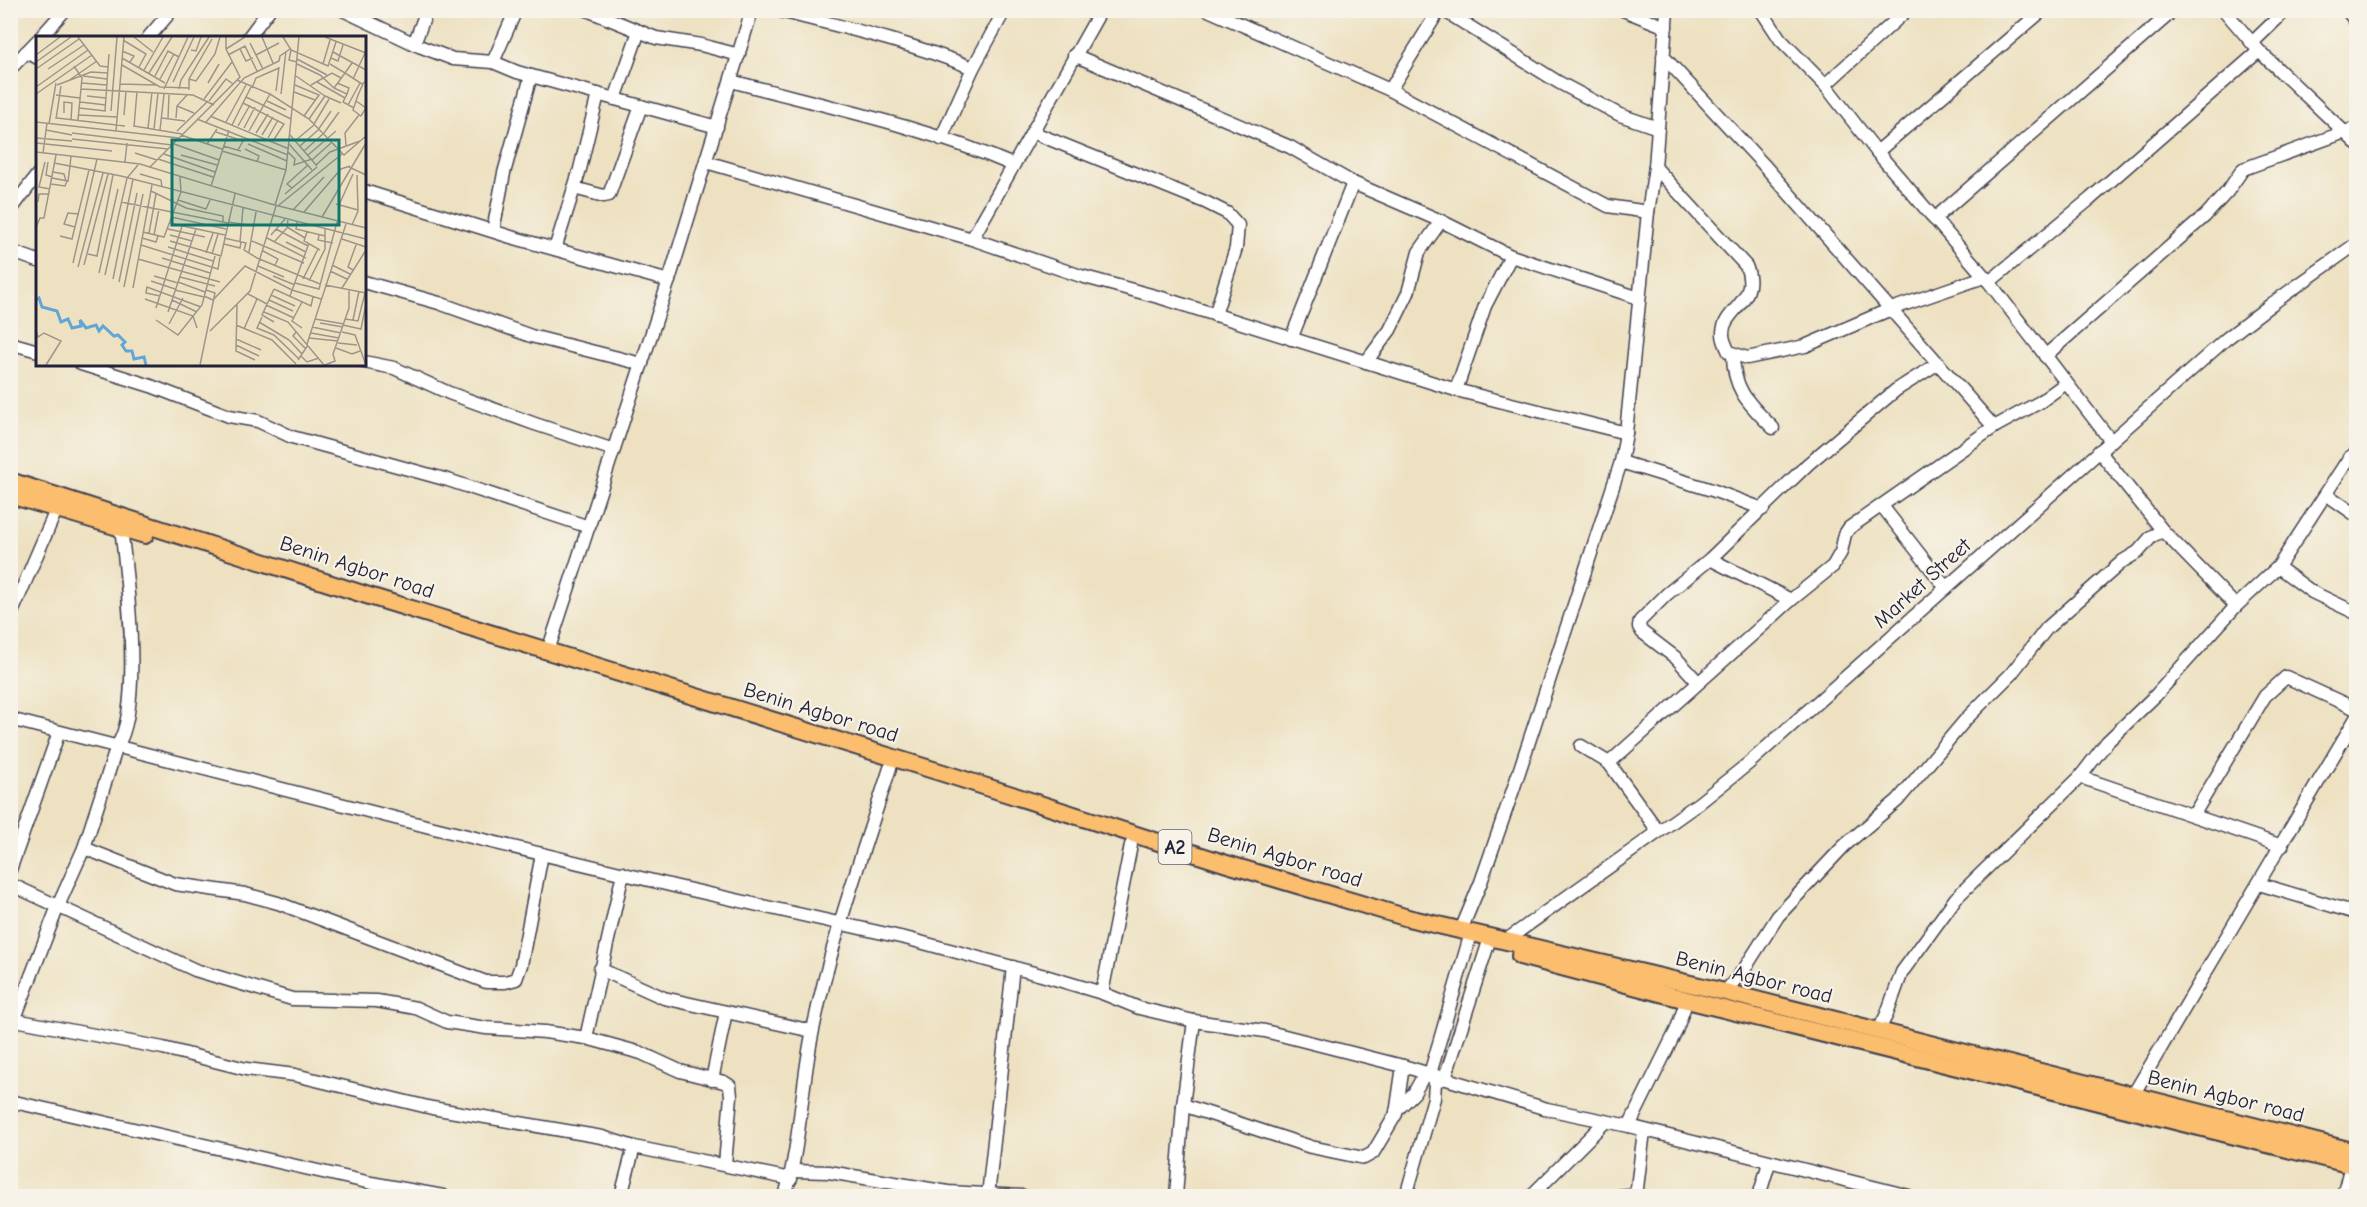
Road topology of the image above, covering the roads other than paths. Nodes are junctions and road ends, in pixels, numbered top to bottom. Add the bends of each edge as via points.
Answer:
1 (65, 10) edge
2 (172, 10) edge
3 (269, 10) edge
4 (343, 10) edge
5 (427, 10) edge
6 (516, 10) edge
7 (587, 10) edge
8 (753, 10) edge
9 (776, 10) edge
10 (994, 10) edge
11 (1101, 10) edge
12 (1208, 10) edge
13 (1441, 10) edge
14 (1623, 10) edge
15 (1667, 10) edge
16 (1761, 10) edge
17 (1907, 10) edge
18 (2043, 10) edge
19 (2174, 10) edge
20 (2224, 10) edge
21 (2286, 10) edge
22 (2347, 10) edge
23 (2356, 22) edge
24 (1666, 27) junction
25 (639, 31) junction
26 (42, 36) edge
27 (150, 36) edge
28 (250, 36) edge
29 (414, 44) junction
30 (2256, 47) junction
31 (32, 55) edge
32 (739, 55) junction
33 (1074, 55) junction
34 (1663, 56) junction
35 (493, 62) junction
36 (973, 68) junction
37 (10, 69) edge
38 (531, 76) junction
39 (731, 81) junction
40 (1825, 85) junction
41 (1390, 90) junction
42 (598, 94) junction
43 (615, 99) junction
44 (641, 106) junction
45 (717, 127) junction
46 (1658, 128) junction
47 (2351, 130) edge
48 (1032, 132) junction
49 (941, 139) junction
50 (2356, 142) edge
51 (1877, 152) junction
52 (706, 162) junction
53 (1013, 165) junction
54 (1655, 167) junction
55 (36, 177) edge
56 (1353, 183) junction
57 (574, 188) junction
58 (366, 192) edge
59 (10, 211) edge
60 (1648, 212) junction
61 (1934, 219) junction
62 (1441, 221) junction
63 (493, 231) junction
64 (972, 239) junction
65 (2356, 244) edge
66 (555, 249) junction
67 (10, 251) edge
68 (1511, 256) junction
69 (36, 260) edge
70 (1987, 279) junction
71 (669, 281) junction
72 (366, 283) edge
73 (1639, 298) junction
74 (1891, 309) junction
75 (1215, 315) junction
76 (1291, 339) junction
77 (10, 343) edge
78 (36, 350) edge
79 (1733, 354) junction
80 (2045, 356) junction
81 (366, 362) edge
82 (1366, 362) junction
83 (642, 364) junction
84 (1937, 364) junction
85 (87, 366) edge
86 (2066, 383) junction
87 (1456, 390) junction
88 (1994, 427) junction
89 (1773, 428) dead end
90 (1626, 433) junction
91 (2111, 441) junction
92 (614, 450) junction
93 (2099, 451) junction
94 (2356, 453) edge
95 (1621, 462) junction
96 (10, 481) edge
97 (2326, 494) junction
98 (10, 495) edge
99 (1882, 506) junction
100 (57, 508) junction
101 (1763, 509) junction
102 (2356, 515) edge
103 (589, 527) junction
104 (121, 528) junction
105 (2163, 531) junction
106 (1710, 559) junction
107 (2278, 567) junction
108 (1946, 588) junction
109 (1791, 600) junction
110 (2236, 606) junction
111 (2356, 612) edge
112 (10, 617) edge
113 (548, 651) junction
114 (1698, 682) junction
115 (2356, 710) edge
116 (2356, 718) edge
117 (10, 719) edge
118 (59, 732) junction
119 (117, 746) junction
120 (1581, 746) dead end
121 (1609, 762) junction
122 (890, 768) junction
123 (2080, 777) junction
124 (2194, 814) junction
125 (1658, 831) junction
126 (1131, 845) junction
127 (2282, 846) junction
128 (84, 848) junction
129 (542, 854) junction
130 (10, 870) edge
131 (623, 873) junction
132 (10, 884) edge
133 (2259, 884) junction
134 (58, 906) junction
135 (2356, 913) edge
136 (839, 923) junction
137 (1466, 935) junction
138 (1494, 942) junction
139 (1013, 967) junction
140 (600, 969) junction
141 (1725, 992) junction
142 (1102, 993) junction
143 (1687, 1000) junction
144 (726, 1012) junction
145 (1194, 1021) junction
146 (12, 1023) edge
147 (1878, 1031) junction
148 (812, 1032) junction
149 (586, 1038) junction
150 (1403, 1066) junction
151 (1434, 1077) junction
152 (712, 1080) junction
153 (2133, 1095) junction
154 (10, 1101) edge
155 (1183, 1105) junction
156 (1396, 1112) junction
157 (1605, 1122) junction
158 (1629, 1126) junction
159 (1644, 1131) junction
160 (634, 1147) junction
161 (2355, 1161) edge
162 (1769, 1163) junction
163 (725, 1164) junction
164 (791, 1175) junction
165 (988, 1195) edge
166 (1636, 1195) edge
167 (443, 1197) edge
168 (621, 1197) edge
169 (785, 1197) edge
170 (1022, 1197) edge
171 (1176, 1197) edge
172 (1406, 1197) edge
173 (1531, 1197) edge
174 (1618, 1197) edge
175 (1759, 1197) edge
176 (1909, 1197) edge
177 (2343, 1197) edge

1 - 26 street
2 - 27 street
3 - 28 street
4 - 29 street
5 - 29 street
6 - 35 street
7 - 25 street
8 - 32 street
9 - 36 street via 932,51
10 - 36 street via 1002,15
11 - 33 street
12 - 41 street
13 - 41 street
13 - 46 street via 1620,116
14 - 24 street
15 - 24 street
16 - 40 street via 1780,39
17 - 40 street
18 - 51 street
19 - 61 street
20 - 30 street
21 - 30 street
22 - 23 street
24 - 34 street
25 - 32 street
25 - 43 street
29 - 35 street via 453,59
30 - 47 street
30 - 70 street via 2090,199
31 - 37 street
32 - 39 street
33 - 48 street
33 - 56 street via 1290,147
34 - 46 street
34 - 74 street
35 - 38 street
36 - 49 street
38 - 42 street
38 - 63 street via 504,173
39 - 45 street
39 - 49 street via 891,122
40 - 51 street
41 - 60 street via 1608,206
42 - 43 street
42 - 57 street
43 - 44 street
44 - 45 street
44 - 57 street via 609,195
45 - 52 street
46 - 54 street
47 - 50 street
47 - 80 street via 2243,169 2205,216
48 - 53 street
48 - 75 street via 1227,213 1238,225 1236,248
49 - 53 street
51 - 61 street
52 - 64 street
52 - 71 street
53 - 64 street
54 - 60 street
54 - 79 street via 1750,274 1748,292 1722,333
55 - 59 street
56 - 62 street
56 - 76 street
57 - 66 street
58 - 63 street
60 - 73 street
61 - 70 street
62 - 68 street
62 - 82 street via 1419,252 1408,293 1390,330
63 - 66 street
64 - 75 street
65 - 91 street, Market Street via 2226,339
66 - 71 street
67 - 69 street
68 - 73 street
68 - 87 street via 1485,306
70 - 74 street
70 - 80 street
71 - 83 street
72 - 83 street via 439,303 531,336
73 - 90 street
74 - 79 street via 1805,346 1747,358
74 - 84 street
75 - 76 street
76 - 82 street
77 - 78 street
79 - 89 street via 1738,386 1749,404
80 - 86 street
81 - 92 street via 394,368 513,417
82 - 87 street
83 - 92 street
84 - 88 street
84 - 101 street via 1896,390 1808,464
85 - 103 street via 229,416 258,421 292,437 448,480
86 - 88 street
86 - 91 street
87 - 90 street
88 - 99 street
90 - 95 street
91 - 93 street, Market Street
92 - 103 street
93 - 105 street
93 - 108 street, Market Street
94 - 97 street
95 - 101 street
95 - 137 street
96 - 113 highway, Benin Agbor road / A2
97 - 102 street
97 - 107 street
98 - 100 highway, Benin Agbor road / A2
99 - 108 street
99 - 109 street via 1850,528 1833,567
100 - 104 highway, Benin Agbor road / A2
100 - 112 street
101 - 106 street
103 - 113 street
104 - 119 street via 128,589 130,690 128,722
104 - 122 highway, Benin Agbor road / A2
105 - 110 street
105 - 141 street via 2152,536 2047,628 1898,800 1844,846 1778,916
106 - 109 street
106 - 114 street via 1667,594 1640,621 1639,627
107 - 110 street
107 - 111 street via 2312,592
108 - 125 street, Market Street via 1749,762
109 - 114 street
110 - 123 street via 2156,695 2107,742
113 - 137 highway, Benin Agbor road / A2
114 - 121 street
115 - 124 street via 2286,677 2265,696
116 - 127 street
117 - 118 street
118 - 119 street
118 - 130 street
119 - 128 street
119 - 129 street
120 - 121 street
121 - 125 street
122 - 126 highway, Benin Agbor road / A2
122 - 136 street
123 - 124 street
123 - 147 street via 1956,898 1902,972
124 - 127 street
125 - 138 street, Market Street
126 - 137 highway, Benin Agbor road / A2 via 1239,878
126 - 142 street
127 - 133 street
128 - 129 street via 175,884 278,903 486,982 516,979
128 - 134 street
129 - 131 street
131 - 136 street
131 - 140 street
132 - 134 street
133 - 135 street
133 - 153 street
134 - 146 street
134 - 149 street via 195,970 292,999 377,1001 416,1008 447,1022
136 - 139 street
136 - 148 street
137 - 138 highway, Benin Agbor road / A2
137 - 151 street
138 - 141 highway, Benin Agbor road / A2
138 - 143 highway, Benin Agbor road / A2
138 - 151 street
139 - 142 street
139 - 165 street
140 - 144 street via 664,998
140 - 149 street
141 - 147 highway, Benin Agbor road / A2
142 - 145 street via 1139,1008
143 - 158 street
143 - 161 highway, Benin Agbor road / A2
144 - 148 street
144 - 152 street
145 - 150 street via 1265,1031
145 - 155 street
146 - 160 street via 163,1048 246,1069 295,1075 432,1108 602,1137
147 - 153 highway, Benin Agbor road / A2
148 - 164 street
149 - 152 street via 641,1053
150 - 151 street
150 - 156 street
151 - 156 street
151 - 157 street
151 - 172 street via 1434,1098
152 - 163 street via 730,1086
153 - 161 highway, Benin Agbor road / A2
154 - 167 street
155 - 156 street via 1311,1147 1364,1158 1373,1153
155 - 171 street
157 - 158 street
157 - 173 street
158 - 159 street
159 - 162 street
159 - 166 street
160 - 163 street
160 - 168 street
161 - 177 street
162 - 175 street
162 - 176 street
163 - 164 street
164 - 165 street via 829,1172
164 - 169 street
165 - 170 street
166 - 174 street

